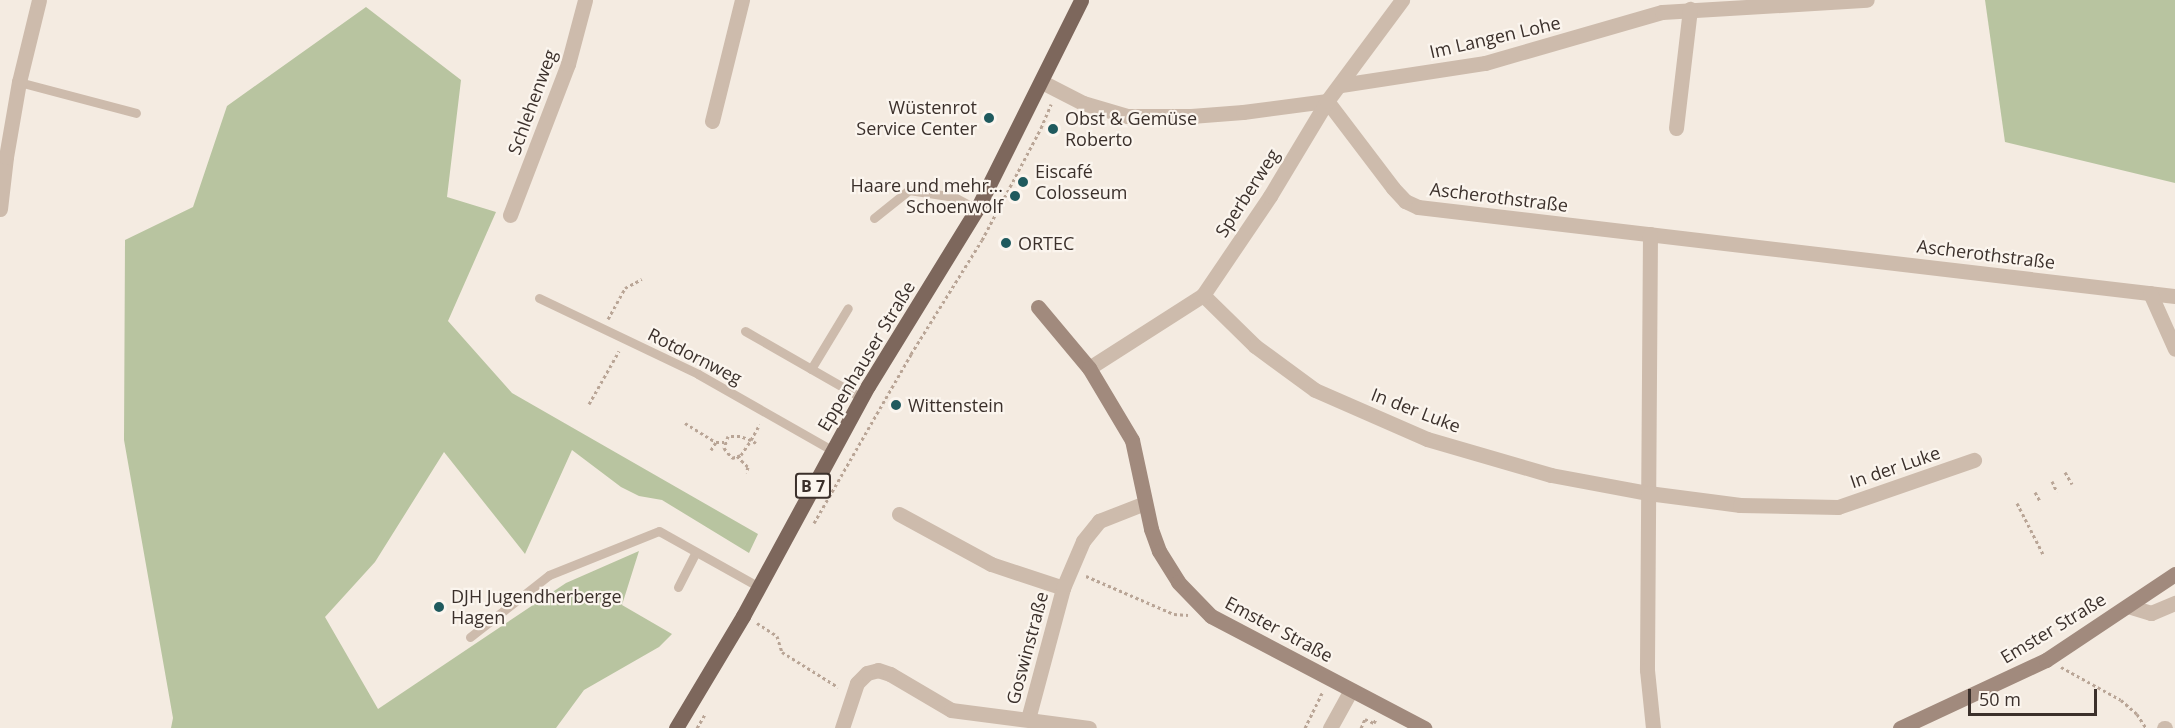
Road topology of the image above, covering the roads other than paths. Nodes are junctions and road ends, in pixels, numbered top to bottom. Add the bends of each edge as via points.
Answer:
1 (39, 0) edge
2 (585, 0) edge
3 (742, 0) edge
4 (1081, 0) edge
5 (1402, 0) edge
6 (1867, 0) edge
7 (1688, 4) edge
8 (19, 82) junction
9 (1042, 82) junction
10 (1341, 85) junction
11 (1328, 101) junction
12 (136, 113) dead end
13 (712, 121) dead end
14 (1676, 128) dead end
15 (0, 209) edge
16 (977, 209) junction
17 (510, 215) dead end
18 (874, 218) dead end
19 (1650, 234) junction
20 (2150, 293) junction
21 (1203, 295) junction
22 (2175, 296) edge
23 (539, 298) dead end
24 (1038, 307) dead end
25 (848, 308) dead end
26 (744, 331) dead end
27 (2175, 349) edge
28 (1089, 368) junction
29 (811, 369) junction
30 (862, 398) junction
31 (832, 450) junction
32 (1974, 460) dead end
33 (1648, 493) junction
34 (1145, 503) junction
35 (899, 514) dead end
36 (695, 553) junction
37 (2175, 574) edge
38 (678, 587) dead end
39 (759, 587) junction
40 (1063, 588) junction
41 (2175, 603) edge
42 (2128, 606) junction
43 (470, 637) dead end
44 (1351, 690) junction
45 (1028, 718) junction
46 (676, 728) edge
47 (842, 728) edge
48 (1089, 728) edge
49 (1330, 728) edge
50 (1424, 728) edge
51 (1653, 728) edge
52 (1900, 728) edge

1 - 8 street
2 - 17 street, Schlehenweg via 568,64
3 - 13 street
4 - 9 main road, Eppenhauser Straße / B 7
5 - 10 street, Sperberweg
6 - 7 street, Im Langen Lohe
7 - 10 street, Im Langen Lohe via 1485,63
7 - 14 street
8 - 12 lane
8 - 15 street
9 - 11 street via 1083,103 1127,116 1191,116
9 - 16 main road, Eppenhauser Straße / B 7
10 - 11 street, Sperberweg
11 - 19 street, Ascherothstraße via 1393,188 1405,201 1418,207
11 - 21 street, Sperberweg
16 - 18 lane via 954,197 909,190
16 - 30 main road, Eppenhauser Straße / B 7
19 - 20 street, Ascherothstraße
19 - 33 street
20 - 22 street, Ascherothstraße
20 - 27 street
21 - 28 street, Sperberweg
21 - 33 street, In der Luke via 1255,346 1315,390 1427,439 1551,475
23 - 31 lane, Rotdornweg via 767,412
24 - 28 street, Emster Straße
25 - 29 lane
26 - 29 lane
28 - 34 street, Emster Straße via 1132,440
29 - 30 lane
30 - 31 main road, Eppenhauser Straße / B 7
31 - 39 main road, Eppenhauser Straße / B 7
32 - 33 street, In der Luke via 1838,507 1740,506
33 - 51 street via 1647,670
34 - 40 street, Goswinstraße via 1099,521 1083,541
34 - 44 street, Emster Straße via 1159,551 1178,582 1211,616
35 - 40 street, Goswinstraße via 991,564
36 - 38 lane
36 - 39 lane
36 - 43 lane via 659,531 549,575
37 - 42 street, Emster Straße
39 - 46 main road, Eppenhauser Straße / B 7 via 749,619
40 - 45 street, Goswinstraße
41 - 42 street, Emster Straße via 2151,613
42 - 52 street, Emster Straße via 2046,660
44 - 49 street
44 - 50 street, Emster Straße
45 - 47 street via 951,710 878,670 867,673 857,683
45 - 48 street

